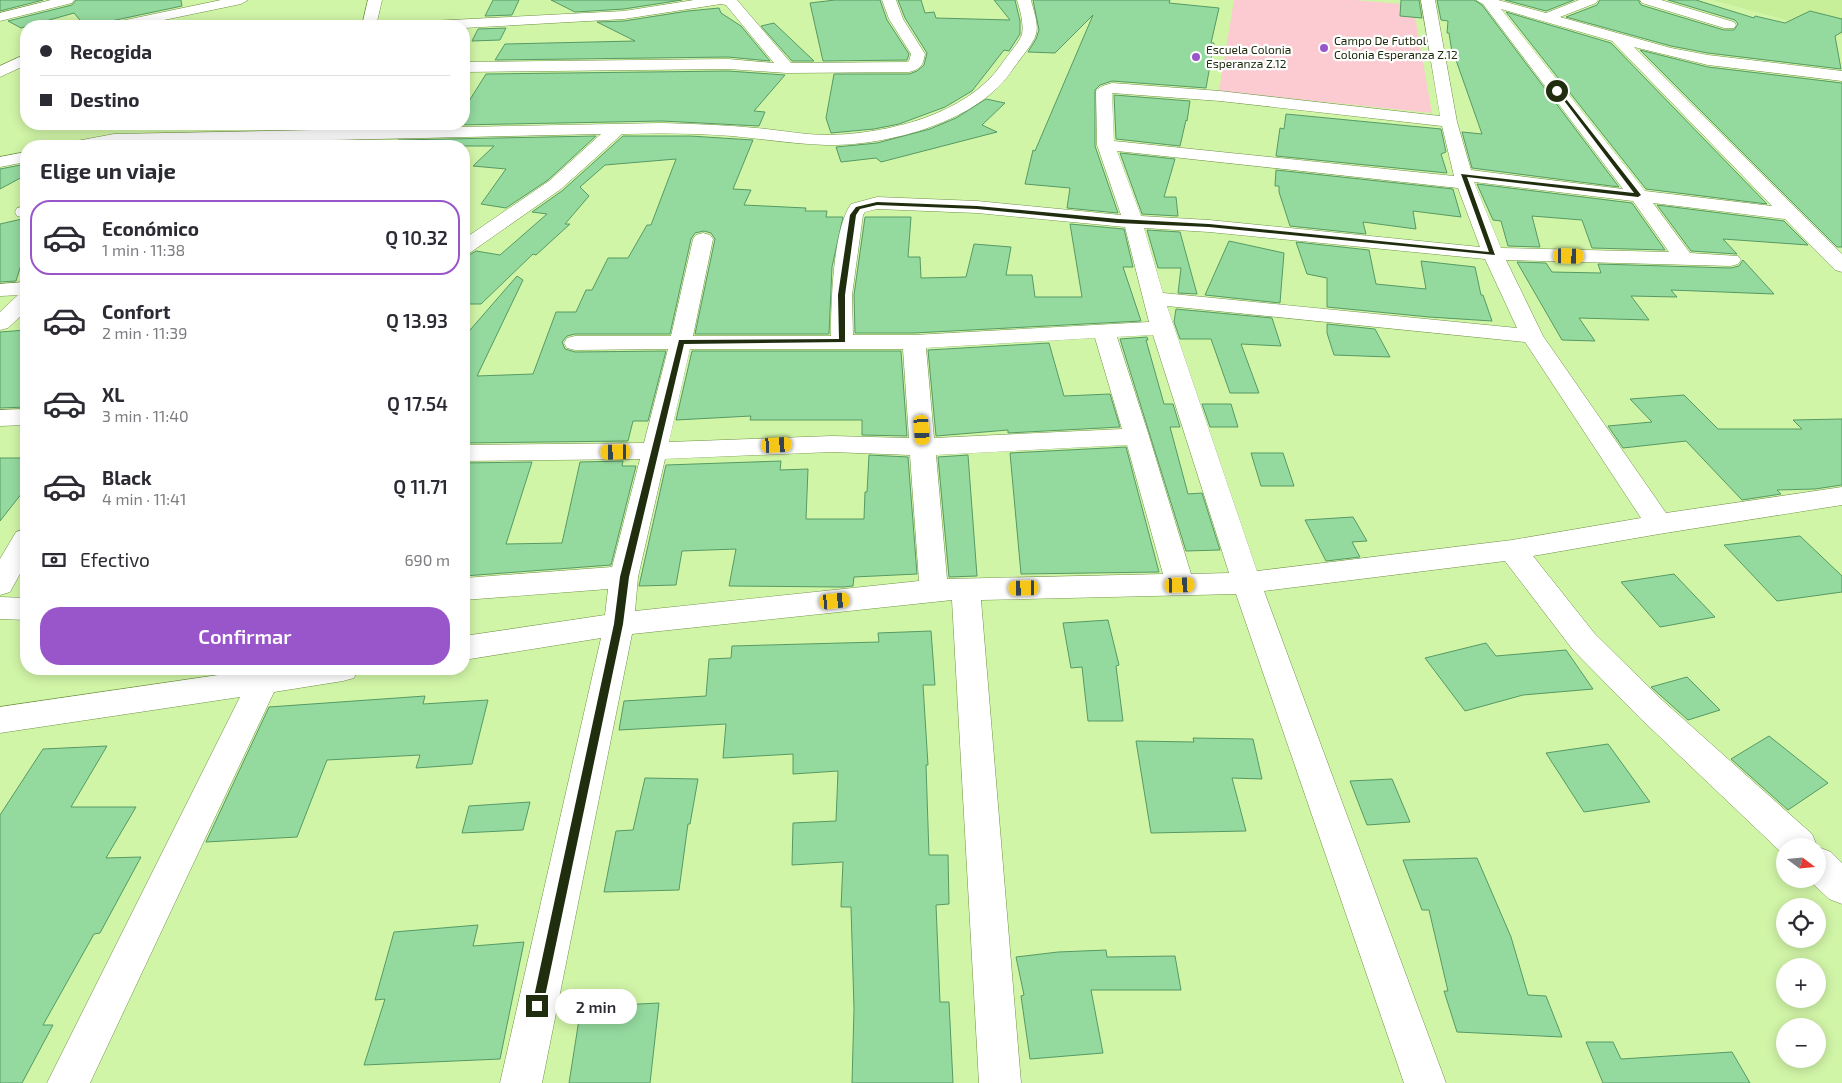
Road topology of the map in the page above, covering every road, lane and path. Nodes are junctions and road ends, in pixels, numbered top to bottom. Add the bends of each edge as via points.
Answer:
1 (67, 0) edge
2 (240, 0) edge
3 (375, 0) edge
4 (722, 0) edge
5 (889, 0) edge
6 (1024, 0) edge
7 (1428, 0) edge
8 (1591, 0) edge
9 (1647, 0) edge
10 (1486, 1) edge
11 (195, 4) edge
12 (0, 17) edge
13 (1546, 18) junction
14 (138, 20) edge
15 (370, 20) edge
16 (470, 23) edge
17 (1729, 25) dead end
18 (1617, 38) junction
19 (20, 62) edge
20 (470, 68) edge
21 (787, 68) junction
22 (0, 72) edge
23 (1824, 73) junction
24 (1842, 76) edge
25 (1842, 87) edge
26 (1449, 122) junction
27 (470, 128) edge
28 (617, 129) junction
29 (124, 130) edge
30 (422, 130) edge
31 (114, 139) junction
32 (109, 140) edge
33 (226, 140) edge
34 (345, 140) edge
35 (1106, 145) junction
36 (20, 158) edge
37 (0, 162) edge
38 (1464, 179) junction
39 (1638, 195) junction
40 (1790, 214) junction
41 (1133, 222) junction
42 (703, 239) dead end
43 (470, 244) edge
44 (1492, 254) junction
45 (1684, 259) junction
46 (1730, 260) dead end
47 (1842, 266) edge
48 (20, 288) edge
49 (0, 290) edge
50 (1153, 298) junction
51 (20, 305) edge
52 (0, 323) edge
53 (1162, 328) junction
54 (1104, 332) junction
55 (1532, 336) junction
56 (842, 341) junction
57 (681, 342) junction
58 (914, 342) junction
59 (575, 343) dead end
60 (20, 417) edge
61 (0, 418) edge
62 (1138, 436) junction
63 (923, 447) junction
64 (655, 451) junction
65 (470, 454) edge
66 (1842, 496) edge
67 (1659, 524) junction
68 (16, 544) edge
69 (1512, 550) junction
70 (624, 577) junction
71 (1247, 582) junction
72 (0, 584) edge
73 (1180, 585) junction
74 (470, 589) edge
75 (949, 590) junction
76 (0, 608) edge
77 (20, 609) edge
78 (619, 624) junction
79 (470, 647) edge
80 (307, 675) edge
81 (263, 682) junction
82 (0, 720) edge
83 (1790, 838) edge
84 (1826, 872) edge
85 (1842, 888) edge
86 (68, 1083) edge
87 (521, 1083) edge
88 (1000, 1083) edge
89 (1425, 1083) edge

1 - 12 street
2 - 11 street
3 - 15 street
4 - 16 street via 616,16
4 - 21 street via 731,2
5 - 21 street via 896,19 918,54 916,64 909,67
6 - 28 street via 1029,34 1001,76 984,93 960,109 929,122 893,132 827,140 717,130
7 - 26 street
8 - 13 street
9 - 17 street
10 - 13 street
10 - 39 street
11 - 14 street
13 - 18 street
18 - 23 street via 1708,60
18 - 40 street
19 - 22 street
20 - 21 street via 728,64
23 - 24 street
23 - 25 street
26 - 35 street via 1220,96 1108,88 1104,91
26 - 38 street
27 - 28 street
28 - 43 street via 555,185
29 - 31 street
30 - 34 street
31 - 32 street
31 - 33 street
35 - 38 street
35 - 41 street
36 - 37 street
38 - 39 street
38 - 44 street
39 - 40 street
39 - 45 street
40 - 47 street
41 - 44 street via 1219,226
41 - 50 street
41 - 56 street via 977,207 865,205 853,215 848,239 842,295
42 - 57 street
44 - 45 street
44 - 55 street
45 - 46 street
48 - 49 street
50 - 53 street
50 - 55 street
51 - 52 street
53 - 54 street
53 - 71 street
54 - 58 street
54 - 62 street
55 - 67 street
56 - 57 street
56 - 58 street
57 - 59 street
57 - 64 street
58 - 63 street
60 - 61 street
62 - 63 street
62 - 73 street
63 - 64 street via 832,444
63 - 75 street
64 - 65 street
64 - 70 street
66 - 67 street
67 - 69 street
68 - 72 street
69 - 71 street
69 - 83 street via 1584,642
70 - 74 street
70 - 78 street
71 - 73 street
71 - 89 street
73 - 75 street
75 - 78 street
75 - 88 street
76 - 77 street
78 - 79 street
78 - 87 street
80 - 81 street
81 - 82 street
81 - 86 street
84 - 85 street

